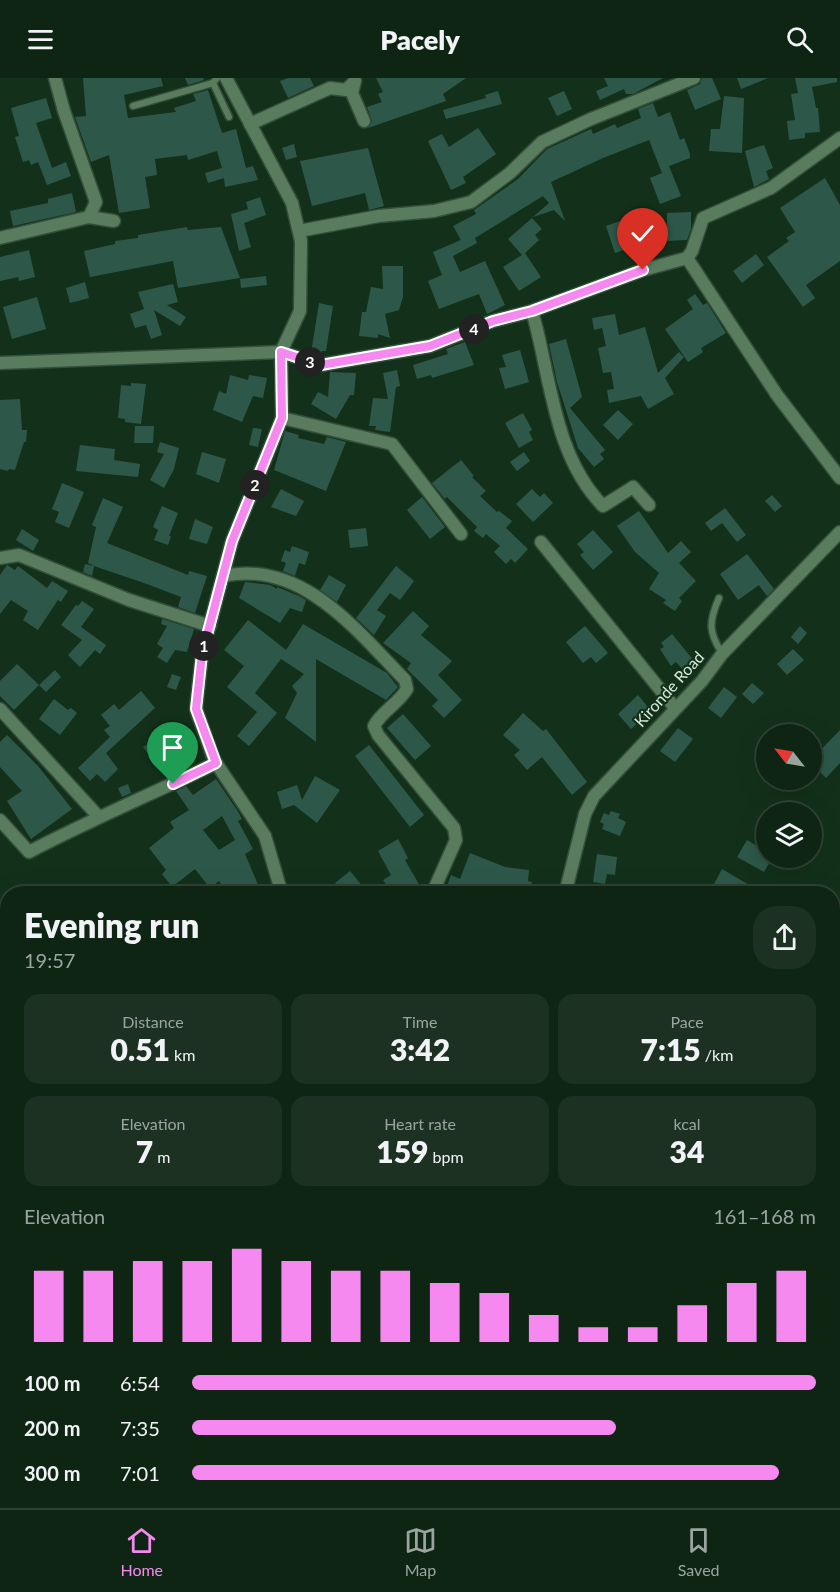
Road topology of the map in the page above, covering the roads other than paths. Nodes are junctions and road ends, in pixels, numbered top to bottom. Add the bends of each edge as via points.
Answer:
1 (55, 78) edge
2 (226, 78) edge
3 (694, 78) edge
4 (359, 79) edge
5 (215, 81) edge
6 (133, 106) dead end
7 (229, 117) dead end
8 (364, 121) dead end
9 (250, 124) junction
10 (840, 138) edge
11 (89, 217) junction
12 (114, 221) dead end
13 (299, 231) junction
14 (0, 238) edge
15 (687, 258) junction
16 (532, 311) junction
17 (281, 352) junction
18 (0, 363) edge
19 (282, 418) junction
20 (840, 478) edge
21 (649, 505) dead end
22 (840, 532) edge
23 (461, 534) dead end
24 (541, 542) dead end
25 (0, 558) edge
26 (223, 576) junction
27 (719, 598) dead end
28 (210, 626) junction
29 (722, 654) junction
30 (675, 708) junction
31 (0, 709) edge
32 (216, 763) junction
33 (98, 816) junction
34 (0, 820) edge
35 (280, 886) edge
36 (436, 886) edge
37 (567, 886) edge

1 - 11 street via 96,202
2 - 9 street
3 - 13 street via 542,142 510,173 471,202
4 - 8 street via 352,93
4 - 9 street via 346,90 330,88
5 - 6 lane
5 - 7 lane
9 - 13 street via 292,203
10 - 15 street via 771,188 703,218
11 - 12 street
11 - 14 street
13 - 17 street via 300,311
15 - 16 street
15 - 20 street via 777,395
16 - 17 street via 493,321 430,346 321,365
16 - 21 street via 552,400 567,447 585,484 603,506 633,487
17 - 18 street
17 - 19 street
19 - 23 street via 392,444
19 - 26 street via 232,541
22 - 29 street, Kironde Road
24 - 30 street
25 - 28 street via 19,555 129,600
26 - 28 street
26 - 36 street via 263,573 310,592 354,628 405,680 407,689 402,697 374,726 454,828 456,840
27 - 29 lane via 711,620 711,637
28 - 32 street via 202,654 196,709
29 - 30 street, Kironde Road
30 - 37 street, Kironde Road via 594,796 585,814
31 - 33 street
32 - 33 street via 130,805
32 - 35 street via 265,836
33 - 34 street via 29,852

